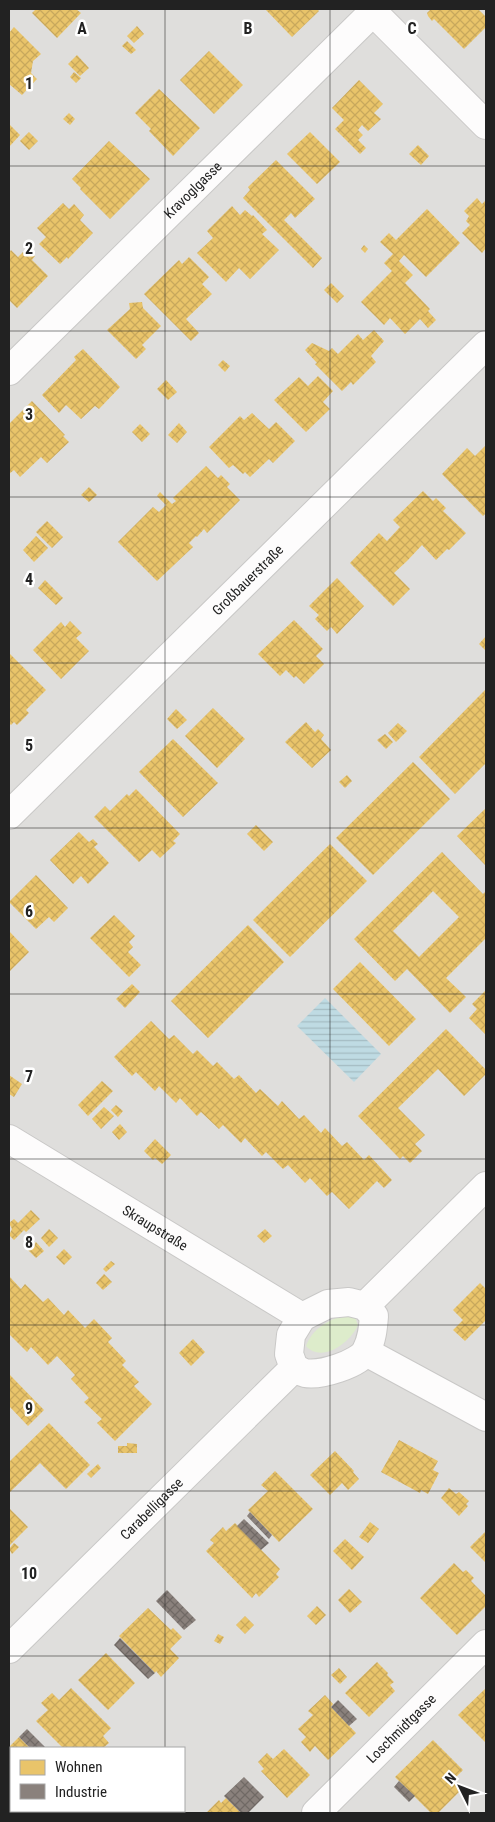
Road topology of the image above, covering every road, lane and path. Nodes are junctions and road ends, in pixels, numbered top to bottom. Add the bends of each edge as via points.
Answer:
1 (373, 10) edge
2 (486, 125) edge
3 (486, 344) edge
4 (9, 371) edge
5 (9, 815) edge
6 (9, 1139) edge
7 (486, 1186) edge
8 (365, 1306) junction
9 (302, 1317) junction
10 (366, 1352) junction
11 (294, 1368) junction
12 (486, 1417) edge
13 (486, 1644) edge
14 (9, 1649) edge
15 (316, 1813) edge

1 - 2 street
1 - 4 street, Kravoglgasse
3 - 5 street, Großbauerstraße
6 - 9 street, Skraupstraße
7 - 8 street
8 - 9 street via 349,1302 328,1304
8 - 10 street via 374,1316 373,1333
9 - 11 street via 291,1335 289,1354
10 - 11 street via 345,1366 321,1372 306,1373
10 - 12 street
11 - 14 street, Carabelligasse
13 - 15 street, Loschmidtgasse

